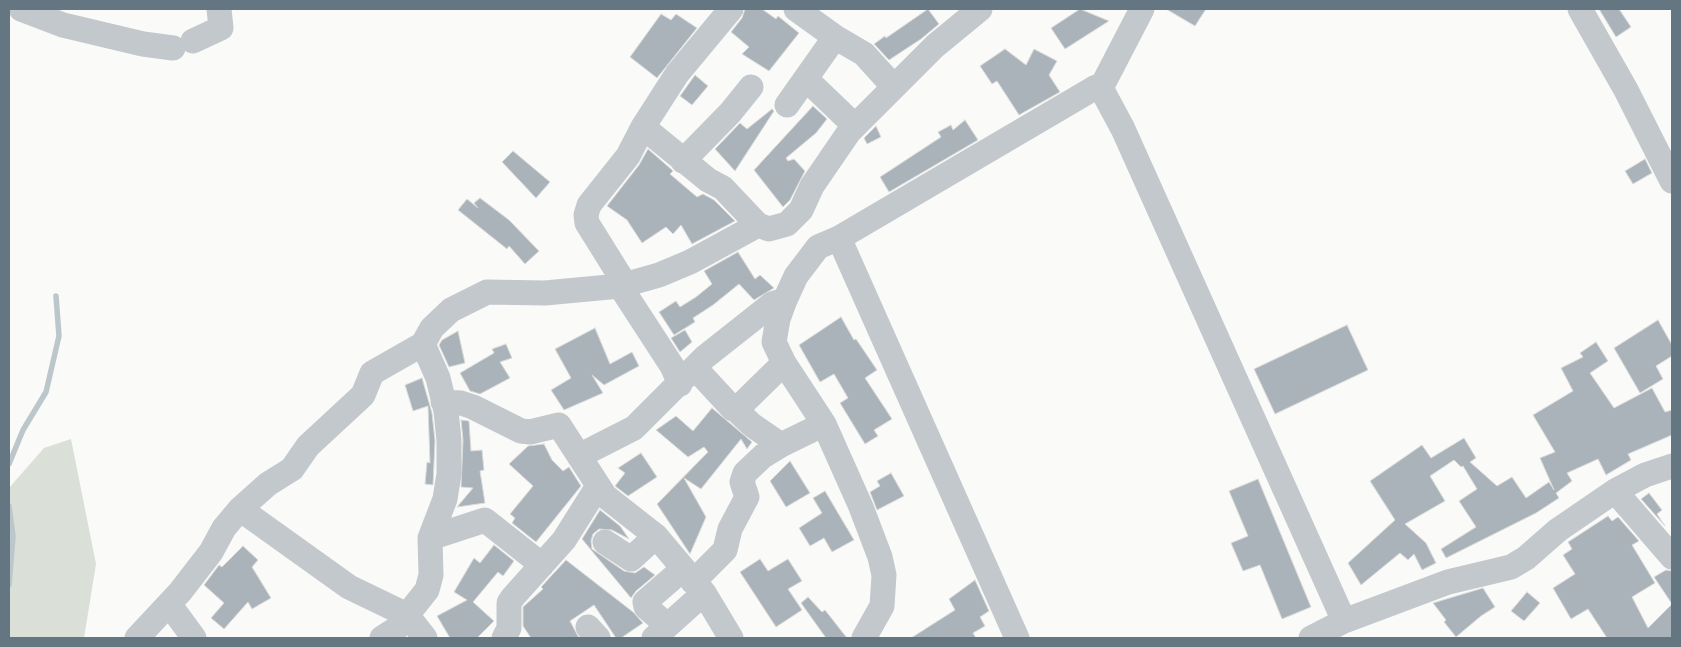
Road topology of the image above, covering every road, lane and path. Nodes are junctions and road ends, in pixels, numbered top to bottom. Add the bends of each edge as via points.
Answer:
1 (21, 9) edge
2 (219, 9) edge
3 (731, 9) edge
4 (796, 9) edge
5 (980, 9) edge
6 (1142, 9) edge
7 (1580, 9) edge
8 (835, 37) junction
9 (806, 79) junction
10 (751, 87) dead end
11 (894, 87) junction
12 (1101, 88) junction
13 (787, 105) dead end
14 (855, 126) junction
15 (643, 127) junction
16 (683, 161) junction
17 (1672, 181) edge
18 (758, 225) junction
19 (839, 238) junction
20 (622, 285) junction
21 (785, 300) junction
22 (423, 344) junction
23 (784, 363) junction
24 (687, 376) junction
25 (444, 402) junction
26 (736, 410) junction
27 (824, 424) junction
28 (780, 445) junction
29 (579, 456) junction
30 (1672, 466) edge
31 (598, 486) junction
32 (1615, 491) junction
33 (240, 509) junction
34 (656, 536) junction
35 (430, 538) junction
36 (605, 542) dead end
37 (1672, 557) edge
38 (542, 564) junction
39 (693, 581) junction
40 (169, 604) junction
41 (407, 615) junction
42 (1344, 621) junction
43 (660, 632) edge
44 (137, 638) edge
45 (194, 638) edge
46 (382, 638) edge
47 (425, 638) edge
48 (504, 638) edge
49 (731, 638) edge
50 (864, 638) edge
51 (1017, 638) edge
52 (1311, 638) edge

1 - 2 street via 63,25 143,44 183,44 221,28
3 - 15 street via 677,74
4 - 8 street
5 - 11 street via 935,46
6 - 12 street
7 - 17 street
8 - 9 street
8 - 11 street via 871,59
9 - 13 street
9 - 14 street
10 - 16 street
11 - 14 street
12 - 19 street via 1096,87
12 - 42 street via 1124,129
14 - 18 street via 812,186 795,218 777,228
15 - 16 street
15 - 20 street via 628,156 589,206 586,215 587,223
16 - 18 street via 724,188
18 - 20 street via 690,262 660,275
19 - 21 street via 818,247 796,276
19 - 51 street
20 - 22 street via 545,293 487,292 451,310 432,328
20 - 24 street via 672,366
21 - 23 street via 774,342
21 - 24 street via 760,312
22 - 25 street via 438,378
22 - 33 street via 372,373 363,395 308,446 292,469 268,484
23 - 26 street
23 - 27 street
24 - 26 street
24 - 29 street via 634,428
25 - 29 street via 473,407 521,431 559,425
25 - 35 street via 450,440 449,474 445,499
26 - 28 street
27 - 28 street
27 - 50 street via 861,508 884,575 882,606
28 - 39 street via 745,473 742,482 747,497 730,529 725,550
29 - 31 street
30 - 32 street via 1645,475
31 - 34 street via 611,501
31 - 38 street via 564,540
32 - 37 street
32 - 42 street via 1511,567 1465,576
33 - 40 street via 224,528 211,552
33 - 41 street via 349,587
34 - 36 street via 631,558
34 - 39 street
35 - 38 street via 485,520
35 - 41 street via 430,583
38 - 48 street via 510,602 511,619
39 - 43 street
39 - 43 street via 645,602
39 - 49 street
40 - 44 street
40 - 45 street
41 - 46 street via 396,629
41 - 47 street
42 - 52 street

